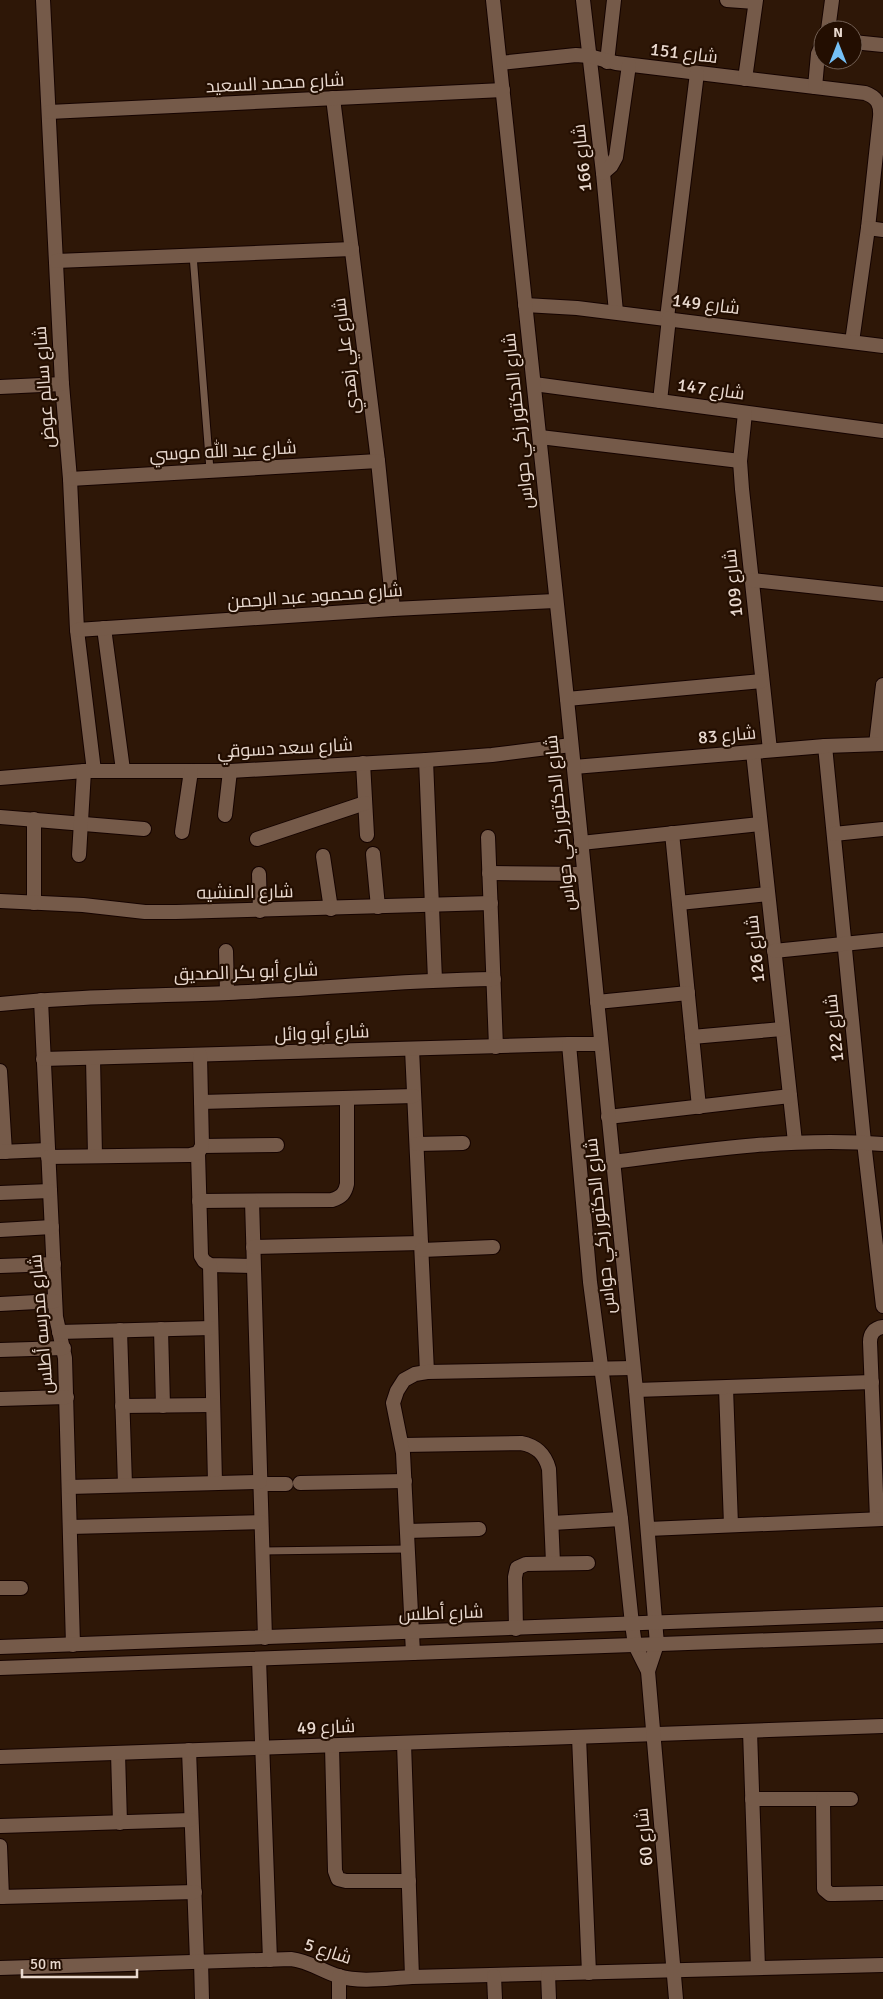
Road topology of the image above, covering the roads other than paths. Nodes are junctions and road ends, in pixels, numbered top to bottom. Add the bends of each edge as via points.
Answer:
1 (43, 0) edge
2 (493, 0) edge
3 (583, 0) edge
4 (614, 0) edge
5 (727, 0) edge
6 (832, 0) edge
7 (755, 1) edge
8 (829, 20) edge
9 (863, 43) edge
10 (883, 45) edge
11 (589, 56) junction
12 (500, 62) junction
13 (607, 62) junction
14 (629, 65) junction
15 (817, 70) edge
16 (697, 74) junction
17 (745, 79) junction
18 (815, 87) junction
19 (503, 90) junction
20 (334, 98) junction
21 (49, 112) junction
22 (603, 173) junction
23 (868, 228) junction
24 (883, 230) edge
25 (352, 249) junction
26 (193, 255) junction
27 (56, 261) junction
28 (525, 306) junction
29 (616, 312) junction
30 (668, 318) junction
31 (852, 342) junction
32 (883, 346) edge
33 (62, 384) junction
34 (534, 384) junction
35 (0, 387) edge
36 (660, 401) junction
37 (745, 412) junction
38 (883, 431) edge
39 (540, 437) junction
40 (740, 461) junction
41 (378, 462) junction
42 (210, 470) junction
43 (70, 478) junction
44 (752, 580) junction
45 (883, 594) edge
46 (556, 601) junction
47 (393, 609) junction
48 (104, 628) junction
49 (77, 630) junction
50 (762, 681) junction
51 (883, 685) edge
52 (567, 699) junction
53 (879, 744) edge
54 (572, 745) junction
55 (825, 746) junction
56 (770, 750) junction
57 (753, 752) junction
58 (426, 760) junction
59 (363, 762) junction
60 (574, 767) junction
61 (123, 770) junction
62 (89, 771) junction
63 (230, 771) junction
64 (191, 772) junction
65 (0, 778) edge
66 (366, 803) junction
67 (224, 815) dead end
68 (0, 817) edge
69 (34, 819) junction
70 (80, 822) junction
71 (760, 824) junction
72 (144, 829) dead end
73 (883, 829) edge
74 (182, 832) dead end
75 (672, 833) junction
76 (834, 834) junction
77 (368, 835) dead end
78 (488, 837) dead end
79 (257, 839) dead end
80 (581, 843) junction
81 (373, 854) dead end
82 (79, 855) dead end
83 (323, 856) dead end
84 (490, 873) junction
85 (259, 874) dead end
86 (584, 874) junction
87 (768, 894) junction
88 (0, 902) edge
89 (34, 903) junction
90 (491, 903) junction
91 (679, 903) junction
92 (432, 905) junction
93 (378, 906) junction
94 (331, 909) junction
95 (260, 911) junction
96 (883, 940) edge
97 (845, 944) junction
98 (226, 951) dead end
99 (774, 951) junction
100 (435, 980) junction
101 (494, 980) junction
102 (227, 993) junction
103 (688, 994) junction
104 (41, 1000) junction
105 (597, 1002) junction
106 (0, 1004) edge
107 (782, 1029) junction
108 (692, 1037) junction
109 (569, 1044) junction
110 (601, 1044) junction
111 (496, 1046) junction
112 (412, 1049) junction
113 (200, 1055) junction
114 (93, 1058) junction
115 (43, 1059) junction
116 (0, 1071) edge
117 (414, 1096) junction
118 (790, 1096) junction
119 (346, 1098) junction
120 (201, 1102) junction
121 (699, 1107) junction
122 (608, 1117) junction
123 (795, 1142) junction
124 (864, 1142) junction
125 (463, 1143) dead end
126 (416, 1144) junction
127 (883, 1144) edge
128 (277, 1145) dead end
129 (200, 1150) junction
130 (2, 1152) edge
131 (48, 1153) junction
132 (95, 1156) junction
133 (613, 1162) junction
134 (50, 1190) junction
135 (0, 1193) edge
136 (199, 1201) junction
137 (252, 1201) junction
138 (52, 1227) junction
139 (0, 1230) edge
140 (253, 1247) junction
141 (422, 1247) junction
142 (494, 1247) dead end
143 (54, 1264) junction
144 (210, 1265) junction
145 (0, 1266) edge
146 (253, 1266) junction
147 (55, 1302) junction
148 (0, 1304) edge
149 (883, 1306) edge
150 (883, 1327) edge
151 (211, 1328) junction
152 (161, 1329) junction
153 (120, 1330) junction
154 (58, 1332) junction
155 (64, 1348) junction
156 (0, 1350) edge
157 (634, 1368) junction
158 (602, 1369) junction
159 (427, 1372) junction
160 (872, 1382) junction
161 (726, 1388) junction
162 (636, 1390) junction
163 (66, 1397) junction
164 (0, 1399) edge
165 (213, 1405) junction
166 (122, 1406) junction
167 (163, 1406) junction
168 (402, 1446) junction
169 (404, 1481) junction
170 (260, 1483) junction
171 (214, 1484) junction
172 (125, 1486) junction
173 (69, 1487) junction
174 (621, 1519) junction
175 (880, 1519) edge
176 (261, 1522) junction
177 (552, 1523) junction
178 (731, 1525) junction
179 (70, 1527) junction
180 (479, 1529) dead end
181 (648, 1529) junction
182 (407, 1531) junction
183 (408, 1549) junction
184 (262, 1551) junction
185 (588, 1563) dead end
186 (554, 1564) junction
187 (0, 1588) edge
188 (21, 1588) dead end
189 (883, 1614) edge
190 (632, 1624) junction
191 (656, 1624) junction
192 (516, 1629) junction
193 (412, 1633) junction
194 (883, 1636) edge
195 (265, 1638) junction
196 (228, 1639) junction
197 (657, 1644) junction
198 (73, 1645) junction
199 (635, 1645) junction
200 (0, 1648) edge
201 (413, 1653) junction
202 (229, 1659) junction
203 (258, 1659) junction
204 (0, 1668) edge
205 (648, 1671) junction
206 (883, 1726) edge
207 (750, 1731) junction
208 (653, 1734) junction
209 (579, 1737) junction
210 (404, 1743) junction
211 (332, 1746) junction
212 (262, 1748) junction
213 (188, 1750) junction
214 (118, 1753) junction
215 (0, 1757) edge
216 (851, 1798) dead end
217 (752, 1799) junction
218 (823, 1799) junction
219 (191, 1820) junction
220 (120, 1823) junction
221 (0, 1826) edge
222 (0, 1846) edge
223 (409, 1881) junction
224 (194, 1892) junction
225 (883, 1893) edge
226 (1, 1897) edge
227 (270, 1960) junction
228 (199, 1961) junction
229 (883, 1965) edge
230 (0, 1968) edge
231 (758, 1968) junction
232 (674, 1970) junction
233 (590, 1973) junction
234 (548, 1974) junction
235 (339, 1976) junction
236 (494, 1976) junction
237 (412, 1977) junction
238 (202, 1999) edge
239 (339, 1999) edge
240 (495, 1999) edge
241 (549, 1999) edge
242 (676, 1999) edge

1 - 21 street, شارع سالم عوض
2 - 12 street, شارع الدكتور زكي حواس
3 - 11 street, شارع 166
4 - 13 street
5 - 7 street
6 - 8 street
7 - 17 street
9 - 10 street
11 - 12 street, شارع 151
11 - 13 street, شارع 151
11 - 22 street, شارع 166
12 - 19 street, شارع الدكتور زكي حواس
13 - 14 street, شارع 151
14 - 16 street, شارع 151
14 - 22 street via 616,157
15 - 18 street
16 - 17 street, شارع 151
16 - 30 street
17 - 18 street, شارع 151
18 - 23 street, شارع 151 via 865,93 878,101 881,109
19 - 20 street, شارع محمد السعيد
19 - 28 street, شارع الدكتور زكي حواس
20 - 21 street, شارع محمد السعيد
20 - 25 street, شارع علي زهدي
21 - 27 street, شارع سالم عوض
22 - 29 street, شارع 166
23 - 24 street
23 - 31 street
25 - 26 street
25 - 41 street, شارع علي زهدي
26 - 27 street
26 - 42 lane
27 - 33 street, شارع سالم عوض
28 - 29 street, شارع 149
28 - 34 street, شارع الدكتور زكي حواس
29 - 30 street, شارع 149
30 - 31 street, شارع 149
30 - 36 street
31 - 32 street, شارع 149
33 - 35 street
33 - 43 street, شارع سالم عوض
34 - 36 street, شارع 147
34 - 39 street, شارع الدكتور زكي حواس
36 - 37 street, شارع 147
37 - 38 street, شارع 147
37 - 40 street, شارع 109
39 - 40 street
39 - 46 street, شارع الدكتور زكي حواس
40 - 44 street, شارع 109
41 - 42 street, شارع عبد الله موسي
41 - 47 street, شارع علي زهدي
42 - 43 street, شارع عبد الله موسي
43 - 49 street, شارع سالم عوض
44 - 45 street
44 - 50 street, شارع 109
46 - 47 street, شارع محمود عبد الرحمن
46 - 52 street, شارع الدكتور زكي حواس
47 - 48 street, شارع محمود عبد الرحمن
48 - 49 street, شارع محمود عبد الرحمن
48 - 61 street
49 - 62 street, شارع سالم عوض
50 - 52 street
50 - 56 street, شارع 109
51 - 53 street
52 - 54 street, شارع الدكتور زكي حواس
53 - 55 street, شارع 83
54 - 58 street, شارع سعد دسوقي
54 - 60 street, شارع الدكتور زكي حواس
55 - 56 street, شارع 83
55 - 76 street, شارع 122
56 - 57 street, شارع 83
57 - 60 street, شارع 83
57 - 71 street, شارع 126
58 - 59 street, شارع سعد دسوقي
58 - 92 street
59 - 63 street, شارع سعد دسوقي
59 - 66 street
60 - 80 street, شارع الدكتور زكي حواس
61 - 62 street, شارع سعد دسوقي
61 - 64 street, شارع سعد دسوقي
62 - 65 street, شارع سعد دسوقي
62 - 70 street, شارع سالم عوض
63 - 64 street, شارع سعد دسوقي
63 - 67 street
64 - 74 street
66 - 77 street
66 - 79 street
68 - 69 street
69 - 70 street
69 - 89 street
70 - 72 street
70 - 82 street, شارع سالم عوض
71 - 75 street
71 - 87 street, شارع 126
73 - 76 street
75 - 80 street
75 - 91 street
76 - 97 street, شارع 122
78 - 84 street
80 - 86 street, شارع الدكتور زكي حواس
81 - 93 street
83 - 94 street
84 - 86 street
84 - 90 street
85 - 95 street
86 - 105 street, شارع الدكتور زكي حواس
87 - 91 street
87 - 99 street, شارع 126
88 - 89 street, شارع المنشيه
89 - 95 street, شارع المنشيه via 145,912
90 - 92 street, شارع المنشيه
90 - 101 street
91 - 103 street
92 - 93 street, شارع المنشيه
92 - 100 street
93 - 94 street, شارع المنشيه
94 - 95 street, شارع المنشيه
96 - 97 street
97 - 99 street
97 - 124 street, شارع 122
98 - 102 street
99 - 107 street, شارع 126
100 - 101 street, شارع أبو بكر الصديق
100 - 102 street, شارع أبو بكر الصديق
101 - 111 street
102 - 104 street, شارع أبو بكر الصديق
103 - 105 street
103 - 108 street
104 - 106 street, شارع أبو بكر الصديق
104 - 115 street, شارع مدرسه أطلس
105 - 110 street, شارع الدكتور زكي حواس
107 - 108 street
107 - 118 street, شارع 126
108 - 121 street
109 - 110 street, شارع أبو وائل
109 - 111 street, شارع أبو وائل
109 - 158 street, شارع الدكتور زكي حواس via 590,1282
110 - 122 street, شارع الدكتور زكي حواس
111 - 112 street, شارع أبو وائل
112 - 113 street, شارع أبو وائل
112 - 117 street
113 - 114 street, شارع أبو وائل
113 - 120 street
114 - 115 street, شارع أبو وائل
114 - 132 street
115 - 131 street, شارع مدرسه أطلس
116 - 130 street
117 - 119 street
117 - 126 street
118 - 121 street
118 - 123 street, شارع 126
119 - 120 street
119 - 137 street via 346,1192 332,1200
120 - 129 street
121 - 122 street
122 - 133 street, شارع الدكتور زكي حواس
123 - 124 street
123 - 133 street via 727,1146
124 - 127 street
124 - 149 street, شارع 122
125 - 126 street
126 - 141 street
128 - 129 street
129 - 132 street via 190,1155
129 - 136 street
130 - 131 street
131 - 132 street
131 - 134 street, شارع مدرسه أطلس
133 - 157 street, شارع الدكتور زكي حواس
134 - 135 street
134 - 138 street, شارع مدرسه أطلس
136 - 137 street
136 - 144 street via 201,1256
137 - 140 street
138 - 139 street
138 - 143 street, شارع مدرسه أطلس
140 - 141 street
140 - 146 street
141 - 142 street
141 - 159 street
143 - 145 street
143 - 147 street, شارع مدرسه أطلس
144 - 146 street
144 - 151 street
146 - 170 street
147 - 148 street
147 - 154 street, شارع مدرسه أطلس
150 - 160 street via 874,1330 870,1336
151 - 152 street
151 - 165 street
152 - 153 street
152 - 167 street
153 - 154 street
153 - 166 street
154 - 155 street, شارع مدرسه أطلس
155 - 156 street
155 - 163 street, شارع مدرسه أطلس
157 - 158 street
157 - 162 street, شارع الدكتور زكي حواس
158 - 159 street
158 - 174 street, شارع الدكتور زكي حواس
159 - 168 street via 404,1380 396,1391 394,1403
160 - 161 street
160 - 175 street
161 - 162 street
161 - 178 street
162 - 181 street, شارع الدكتور زكي حواس
163 - 164 street
163 - 173 street, شارع مدرسه أطلس
165 - 167 street
165 - 171 street
166 - 167 street
166 - 172 street
168 - 169 street
168 - 177 street via 531,1445 540,1451 550,1469
169 - 170 street
169 - 182 street
170 - 171 street
170 - 176 street
171 - 172 street
172 - 173 street
173 - 179 street, شارع مدرسه أطلس
174 - 177 street
174 - 190 street, شارع الدكتور زكي حواس
175 - 178 street
176 - 179 street
176 - 184 street
177 - 186 street
178 - 181 street
179 - 198 street, شارع مدرسه أطلس
180 - 182 street
181 - 191 street, شارع الدكتور زكي حواس
182 - 183 street
183 - 184 lane
183 - 193 street
184 - 195 street
185 - 186 street
186 - 192 street via 522,1565 515,1572
187 - 188 street
189 - 191 street, شارع أطلس
190 - 191 street, شارع أطلس
190 - 192 street, شارع أطلس
190 - 199 street, شارع الدكتور زكي حواس
191 - 197 street, شارع الدكتور زكي حواس
192 - 193 street, شارع أطلس
193 - 195 street, شارع أطلس
193 - 201 street
194 - 197 street
195 - 196 street, شارع أطلس
196 - 198 street, شارع أطلس
196 - 202 street
197 - 199 street
197 - 205 street, شارع 60
198 - 200 street, شارع أطلس
199 - 201 street
199 - 205 street, شارع 60
201 - 203 street
202 - 203 street
202 - 204 street
203 - 212 street
205 - 208 street, شارع 60
206 - 207 street, شارع 49
207 - 208 street, شارع 49
207 - 217 street
208 - 209 street, شارع 49
208 - 232 street, شارع 60
209 - 210 street, شارع 49
209 - 233 street
210 - 211 street, شارع 49
210 - 223 street
211 - 212 street, شارع 49
211 - 223 street via 338,1879
212 - 213 street, شارع 49
212 - 227 street
213 - 214 street, شارع 49
213 - 219 street
214 - 215 street, شارع 49
214 - 220 street
216 - 218 street
217 - 218 street
217 - 231 street
218 - 225 street via 824,1889 830,1894
219 - 220 street
219 - 224 street
220 - 221 street
222 - 226 street
223 - 237 street
224 - 226 street
224 - 228 street
227 - 228 street, شارع 5
227 - 235 street, شارع 5 via 303,1961
228 - 230 street, شارع 5
228 - 238 street
229 - 231 street, شارع 5
231 - 232 street, شارع 5
232 - 233 street, شارع 5
232 - 242 street, شارع 60
233 - 234 street, شارع 5
234 - 236 street, شارع 5
234 - 241 street
235 - 237 street, شارع 5 via 361,1980
235 - 239 street
236 - 237 street, شارع 5
236 - 240 street

